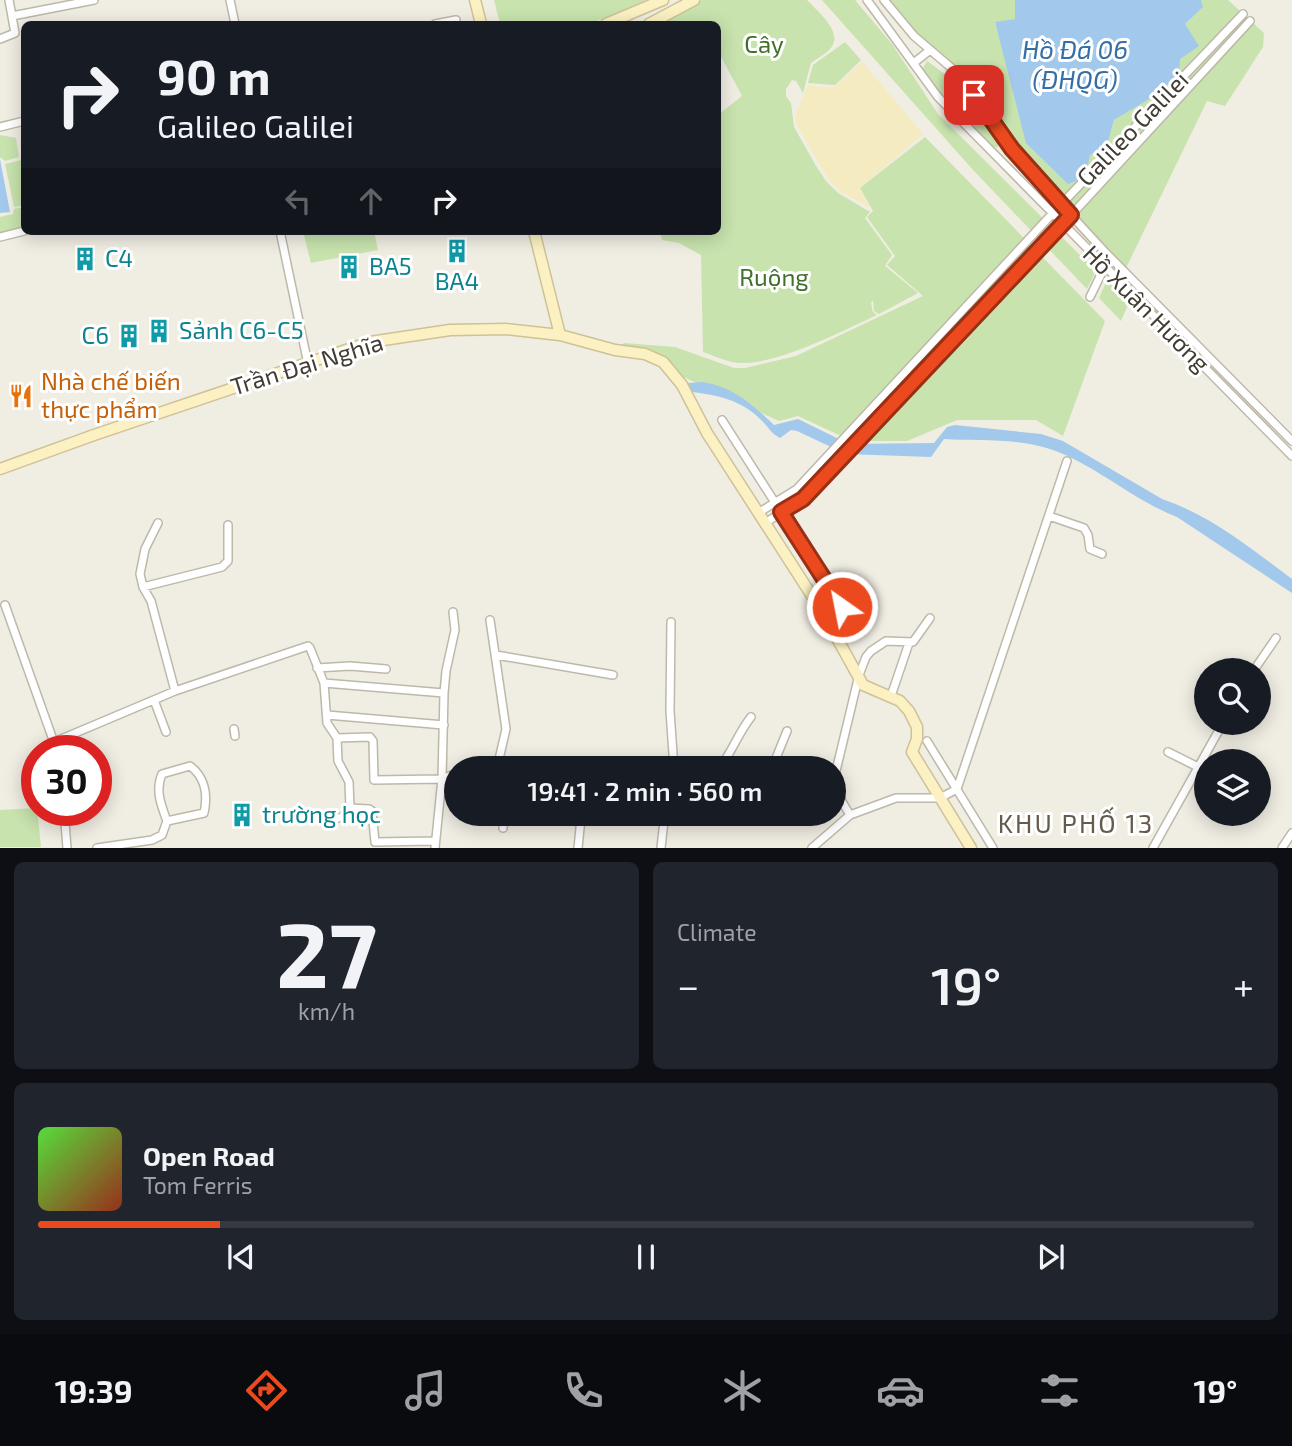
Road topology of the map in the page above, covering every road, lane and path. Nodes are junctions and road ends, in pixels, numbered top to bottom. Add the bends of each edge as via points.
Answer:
1 (9, 0) edge
2 (94, 0) edge
3 (230, 0) edge
4 (475, 0) edge
5 (663, 0) edge
6 (694, 0) edge
7 (867, 0) edge
8 (884, 0) edge
9 (1243, 14) dead end
10 (12, 16) junction
11 (456, 20) dead end
12 (234, 21) edge
13 (451, 21) edge
14 (480, 21) edge
15 (613, 21) edge
16 (655, 21) edge
17 (1250, 22) dead end
18 (0, 39) edge
19 (930, 50) junction
20 (915, 62) junction
21 (21, 122) edge
22 (0, 127) edge
23 (1012, 149) junction
24 (999, 161) junction
25 (1061, 205) junction
26 (1052, 214) junction
27 (1071, 215) junction
28 (1063, 224) junction
29 (21, 232) edge
30 (280, 235) edge
31 (535, 235) edge
32 (0, 237) edge
33 (1105, 266) junction
34 (1090, 297) dead end
35 (560, 335) junction
36 (308, 363) junction
37 (722, 420) dead end
38 (1292, 441) edge
39 (1292, 456) edge
40 (1067, 461) dead end
41 (0, 469) edge
42 (803, 482) junction
43 (811, 490) junction
44 (775, 503) junction
45 (781, 512) junction
46 (758, 513) junction
47 (1049, 516) junction
48 (158, 523) dead end
49 (765, 523) junction
50 (228, 525) dead end
51 (1102, 554) dead end
52 (143, 587) junction
53 (5, 605) dead end
54 (842, 607) dead end
55 (453, 612) dead end
56 (930, 618) dead end
57 (490, 620) dead end
58 (671, 622) dead end
59 (1276, 638) dead end
60 (909, 643) junction
61 (496, 655) junction
62 (1262, 658) edge
63 (317, 668) junction
64 (386, 669) dead end
65 (613, 675) dead end
66 (859, 675) junction
67 (324, 683) junction
68 (176, 691) junction
69 (444, 693) junction
70 (891, 696) junction
71 (154, 700) junction
72 (327, 715) junction
73 (751, 717) dead end
74 (444, 725) junction
75 (787, 731) dead end
76 (166, 732) dead end
77 (51, 735) edge
78 (71, 735) edge
79 (337, 738) junction
80 (927, 741) dead end
81 (1168, 752) dead end
82 (501, 756) edge
83 (673, 756) edge
84 (728, 756) edge
85 (777, 756) edge
86 (840, 756) edge
87 (1194, 765) edge
88 (1194, 774) edge
89 (442, 779) junction
90 (957, 789) junction
91 (940, 798) junction
92 (350, 808) junction
93 (846, 810) edge
94 (849, 815) junction
95 (335, 819) dead end
96 (167, 821) junction
97 (65, 826) edge
98 (580, 826) edge
99 (663, 826) edge
100 (1292, 833) edge
101 (435, 844) edge
102 (67, 848) edge
103 (97, 848) edge
104 (578, 848) edge
105 (661, 848) edge
106 (812, 848) edge
107 (971, 848) edge
108 (993, 848) edge
109 (1153, 848) edge
110 (1282, 848) edge

1 - 10 street
2 - 10 street
3 - 12 street
4 - 14 street
5 - 15 street
6 - 16 street
7 - 20 street, Hồ Xuân Hương
8 - 19 street, Hồ Xuân Hương
9 - 25 street, Galileo Galilei
10 - 18 street via 15,33
11 - 13 street
17 - 27 street, Galileo Galilei
19 - 20 street
19 - 23 street, Hồ Xuân Hương via 961,77
20 - 24 street, Hồ Xuân Hương via 938,97
21 - 22 street
23 - 24 street
23 - 25 street, Hồ Xuân Hương
24 - 26 street, Hồ Xuân Hương
25 - 26 street, Galileo Galilei
25 - 27 street, Hồ Xuân Hương
26 - 28 street, Hồ Xuân Hương
26 - 42 street, Galileo Galilei
27 - 28 street, Galileo Galilei
27 - 38 street, Hồ Xuân Hương
28 - 33 street, Hồ Xuân Hương
28 - 43 street, Galileo Galilei
29 - 32 street
30 - 36 street
31 - 35 street
33 - 34 street
33 - 39 street, Hồ Xuân Hương
35 - 36 street, Trần Đại Nghĩa via 506,329 450,330 370,342
35 - 46 street, Trần Đại Nghĩa via 663,362 682,384
36 - 41 street, Trần Đại Nghĩa
37 - 44 street
40 - 47 street
42 - 43 street
42 - 44 street, Galileo Galilei
43 - 45 street, Galileo Galilei
44 - 45 street
44 - 46 street, Galileo Galilei
45 - 49 street, Galileo Galilei
45 - 54 street
46 - 49 street, Trần Đại Nghĩa
47 - 51 street via 1084,528 1090,549
47 - 90 street
48 - 52 street via 145,549 140,574
49 - 66 street, Trần Đại Nghĩa
50 - 52 street via 228,561 222,567
52 - 68 street
53 - 77 street
55 - 69 street
56 - 60 street
57 - 61 street
58 - 83 street
59 - 62 street
60 - 66 street via 881,643 871,650
60 - 70 street
61 - 65 street
61 - 82 street via 506,729
63 - 64 street
63 - 67 street
63 - 68 street via 308,646
66 - 70 street, Trần Đại Nghĩa via 863,685
66 - 86 street
67 - 69 street
67 - 72 street
68 - 71 street
69 - 74 street
70 - 91 street, Trần Đại Nghĩa via 900,701 917,727 912,752
71 - 76 street
71 - 78 street
72 - 74 street
72 - 79 street
73 - 84 street
74 - 89 street
75 - 85 street
79 - 89 street via 370,737 374,780
79 - 92 street via 338,761 349,782
80 - 90 street
81 - 87 street
88 - 109 street
89 - 101 street
90 - 91 street
90 - 108 street
91 - 94 street via 896,798
91 - 107 street, Trần Đại Nghĩa
92 - 95 street
92 - 101 street via 372,811 375,842
93 - 94 street
94 - 106 street
96 - 96 street via 204,813 208,798 199,772 190,766 160,778 158,791
96 - 103 street via 162,835 152,840
97 - 102 street
98 - 104 street
99 - 105 street
100 - 110 street

